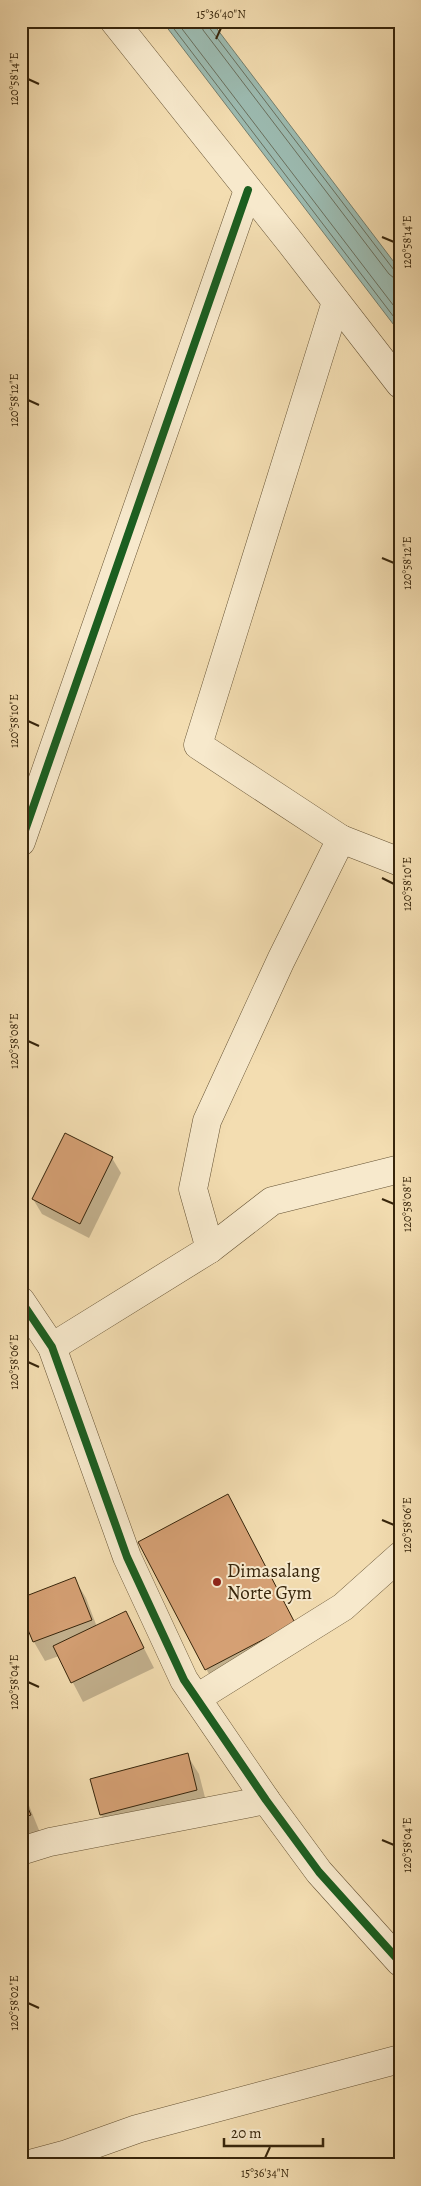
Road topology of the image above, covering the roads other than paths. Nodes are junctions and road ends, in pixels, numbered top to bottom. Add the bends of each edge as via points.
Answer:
1 (114, 21) edge
2 (248, 190) junction
3 (336, 302) junction
4 (400, 384) edge
5 (341, 839) junction
6 (21, 842) edge
7 (400, 862) edge
8 (400, 1169) edge
9 (210, 1249) junction
10 (21, 1301) edge
11 (52, 1346) junction
12 (400, 1556) edge
13 (196, 1698) junction
14 (266, 1800) junction
15 (21, 1851) edge
16 (400, 1962) edge
17 (400, 2059) edge
18 (68, 2159) edge
19 (26, 2165) edge

1 - 2 street
2 - 3 street
2 - 6 street
3 - 4 street
3 - 5 street via 198,745
5 - 7 street
5 - 9 street via 207,1122 193,1189
8 - 9 street via 272,1202
9 - 11 street
10 - 11 street
11 - 13 street via 127,1557 184,1680
12 - 13 street via 343,1607
13 - 14 street
14 - 15 street via 50,1842
14 - 16 street via 319,1872
17 - 18 street via 137,2129
18 - 19 street

